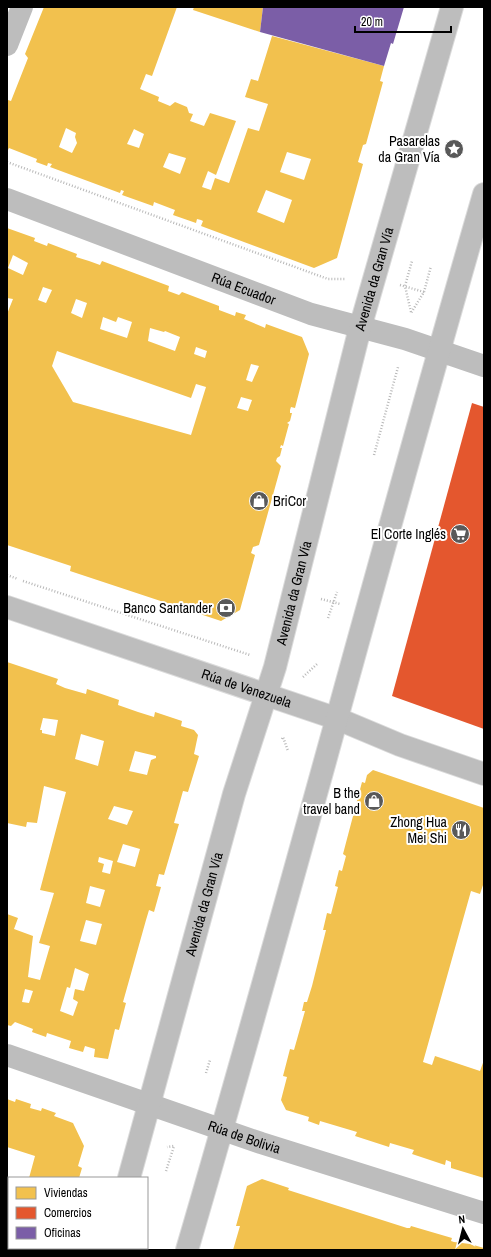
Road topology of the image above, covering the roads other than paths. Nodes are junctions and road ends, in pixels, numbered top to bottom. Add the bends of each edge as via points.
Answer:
1 (22, 7) edge
2 (452, 7) edge
3 (7, 45) edge
4 (484, 194) edge
5 (7, 199) edge
6 (360, 328) junction
7 (439, 350) junction
8 (484, 366) edge
9 (7, 607) edge
10 (266, 695) junction
11 (338, 719) junction
12 (484, 774) edge
13 (7, 1055) edge
14 (150, 1105) junction
15 (222, 1130) junction
16 (129, 1177) edge
17 (484, 1213) edge
18 (187, 1250) edge

1 - 3 main road
2 - 6 main road, Avenida da Gran Vía
4 - 7 main road
5 - 6 main road, Rúa Ecuador via 311,314
6 - 7 main road, Rúa Ecuador
6 - 10 main road, Avenida da Gran Vía
7 - 8 main road, Rúa Ecuador
7 - 11 main road
9 - 10 main road, Rúa de Venezuela
10 - 11 main road, Rúa de Venezuela
10 - 14 main road, Avenida da Gran Vía via 234,794
11 - 12 main road, Rúa de Venezuela via 400,745
11 - 15 main road
13 - 14 main road, Rúa de Bolivia
14 - 15 main road, Rúa de Bolivia
14 - 16 main road, Avenida da Gran Vía
15 - 17 main road, Rúa de Bolivia
15 - 18 main road

